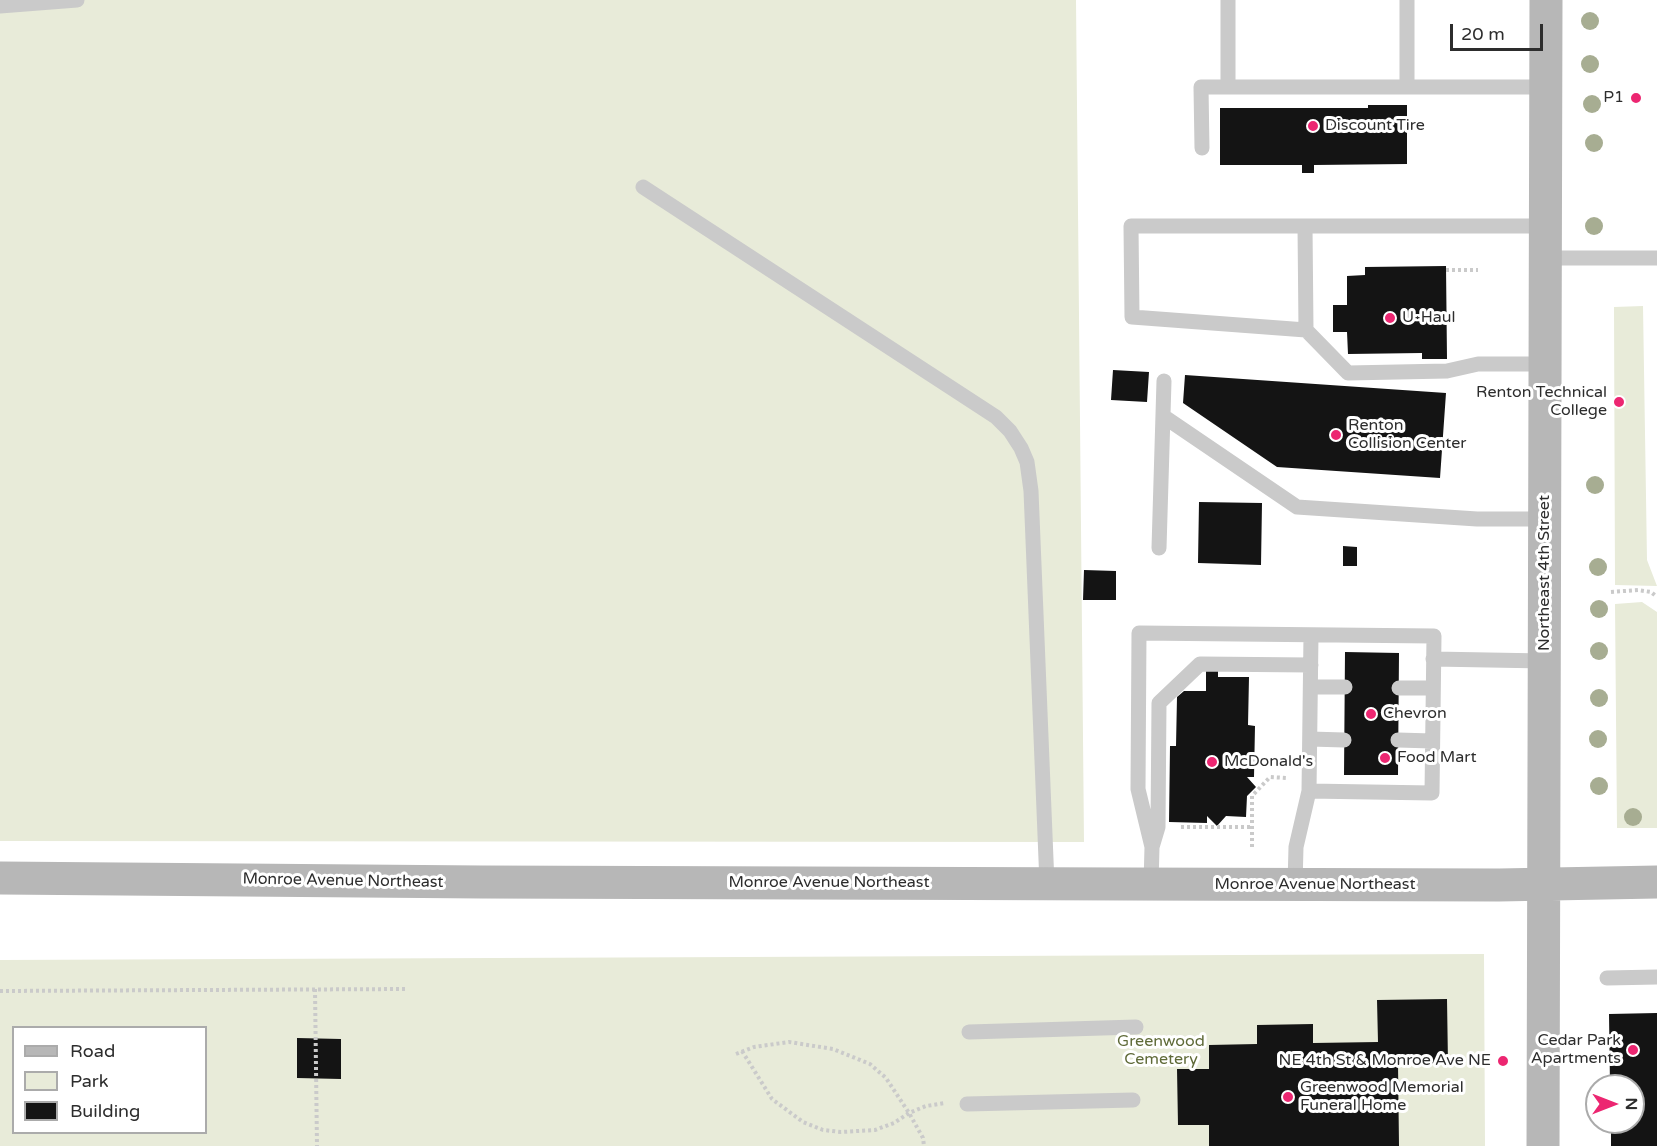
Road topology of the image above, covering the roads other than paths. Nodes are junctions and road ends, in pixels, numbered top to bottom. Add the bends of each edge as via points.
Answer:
1 (77, 0) edge
2 (1228, 0) edge
3 (1407, 0) edge
4 (1546, 0) edge
5 (0, 6) edge
6 (1228, 87) junction
7 (1407, 87) junction
8 (1546, 87) junction
9 (1202, 148) dead end
10 (643, 187) dead end
11 (1305, 226) junction
12 (1545, 242) junction
13 (1657, 258) edge
14 (1306, 330) junction
15 (1545, 363) junction
16 (1164, 381) dead end
17 (1163, 416) junction
18 (1545, 519) junction
19 (1160, 548) dead end
20 (1311, 635) junction
21 (1433, 660) junction
22 (1545, 661) junction
23 (1311, 665) junction
24 (1311, 687) junction
25 (1345, 687) dead end
26 (1399, 688) dead end
27 (1433, 688) junction
28 (1310, 739) junction
29 (1344, 740) dead end
30 (1398, 740) dead end
31 (1432, 741) junction
32 (1309, 785) junction
33 (1152, 847) junction
34 (0, 878) edge
35 (1657, 882) edge
36 (1047, 884) junction
37 (1151, 884) junction
38 (1295, 885) junction
39 (1544, 885) junction
40 (1657, 977) edge
41 (1607, 978) dead end
42 (1136, 1027) dead end
43 (969, 1032) dead end
44 (1133, 1100) dead end
45 (967, 1104) road end
46 (1543, 1146) edge

1 - 5 lane
2 - 6 lane
3 - 7 lane
4 - 8 street, Northeast 4th Street
6 - 7 lane
6 - 9 lane via 1201,87
7 - 8 lane
8 - 12 street, Northeast 4th Street
10 - 36 lane via 996,417 1021,448 1030,483
11 - 12 lane
11 - 14 lane
11 - 14 lane via 1131,226 1131,249 1132,317
12 - 13 lane
12 - 15 street, Northeast 4th Street
14 - 15 lane via 1348,373 1447,371 1478,364
15 - 18 street, Northeast 4th Street
16 - 17 lane
17 - 18 lane via 1298,507 1477,519
17 - 19 lane
18 - 22 street, Northeast 4th Street
20 - 21 lane via 1434,636
20 - 23 lane
20 - 33 lane via 1139,633 1138,789
21 - 22 lane
21 - 27 lane
22 - 39 street, Northeast 4th Street
23 - 24 lane
23 - 33 lane via 1200,664 1160,703 1158,827
24 - 25 lane
24 - 28 lane
26 - 27 lane
27 - 31 lane
28 - 29 lane
28 - 32 lane
30 - 31 lane
31 - 32 lane via 1432,793
32 - 38 lane via 1296,847
33 - 37 lane
34 - 36 street, Monroe Avenue Northeast
35 - 39 street, Monroe Avenue Northeast
36 - 37 street, Monroe Avenue Northeast
37 - 38 street, Monroe Avenue Northeast
38 - 39 street, Monroe Avenue Northeast
39 - 46 street, Northeast 4th Street
40 - 41 lane
42 - 43 lane
44 - 45 lane

